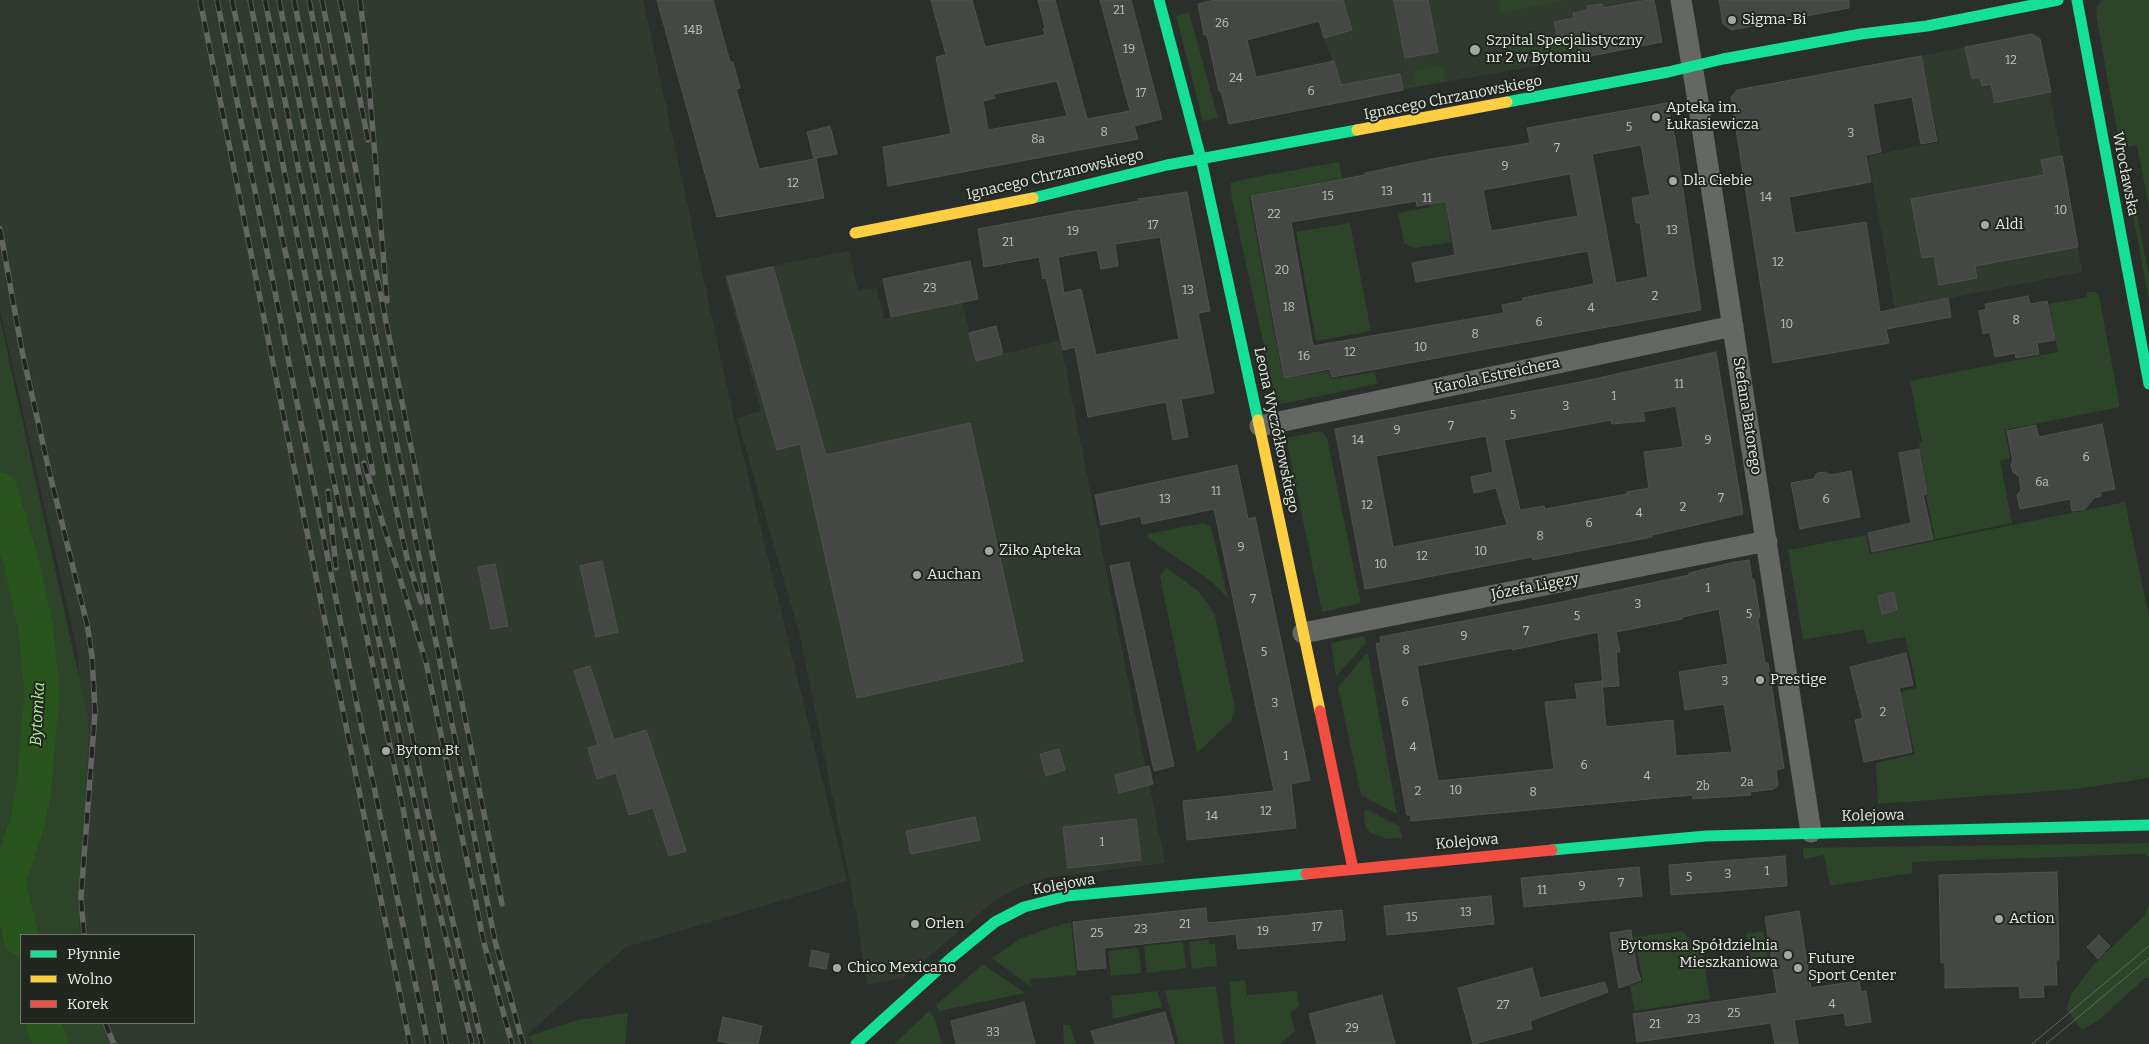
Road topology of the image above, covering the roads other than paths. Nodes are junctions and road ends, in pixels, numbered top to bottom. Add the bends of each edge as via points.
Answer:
1 (1159, 0) edge
2 (1681, 0) edge
3 (2058, 0) edge
4 (2077, 0) edge
5 (1692, 66) junction
6 (1201, 159) junction
7 (855, 233) dead end
8 (1733, 326) junction
9 (2149, 384) edge
10 (1260, 426) junction
11 (1767, 541) junction
12 (1303, 633) junction
13 (2149, 819) edge
14 (2134, 824) junction
15 (2149, 825) edge
16 (1811, 832) junction
17 (1353, 869) junction
18 (856, 1044) edge

1 - 6 street, Leona Wyczółkowskiego
2 - 5 street, Stefana Batorego
3 - 5 street, Ignacego Chrzanowskiego via 1928,26 1861,34
4 - 9 street, Wrocławska
5 - 6 street, Ignacego Chrzanowskiego
5 - 8 street, Stefana Batorego
6 - 7 street, Ignacego Chrzanowskiego via 1035,198
6 - 10 street, Leona Wyczółkowskiego
8 - 10 street, Karola Estreichera
8 - 11 street, Stefana Batorego
10 - 12 street, Leona Wyczółkowskiego
11 - 12 street, Józefa Ligęzy
11 - 16 street, Stefana Batorego
12 - 17 street, Leona Wyczółkowskiego
13 - 14 street, Kolejowa
14 - 15 street, Kolejowa
14 - 16 street, Kolejowa
16 - 17 street, Kolejowa via 1651,839
17 - 18 street, Kolejowa via 1067,896 1024,907 980,933

